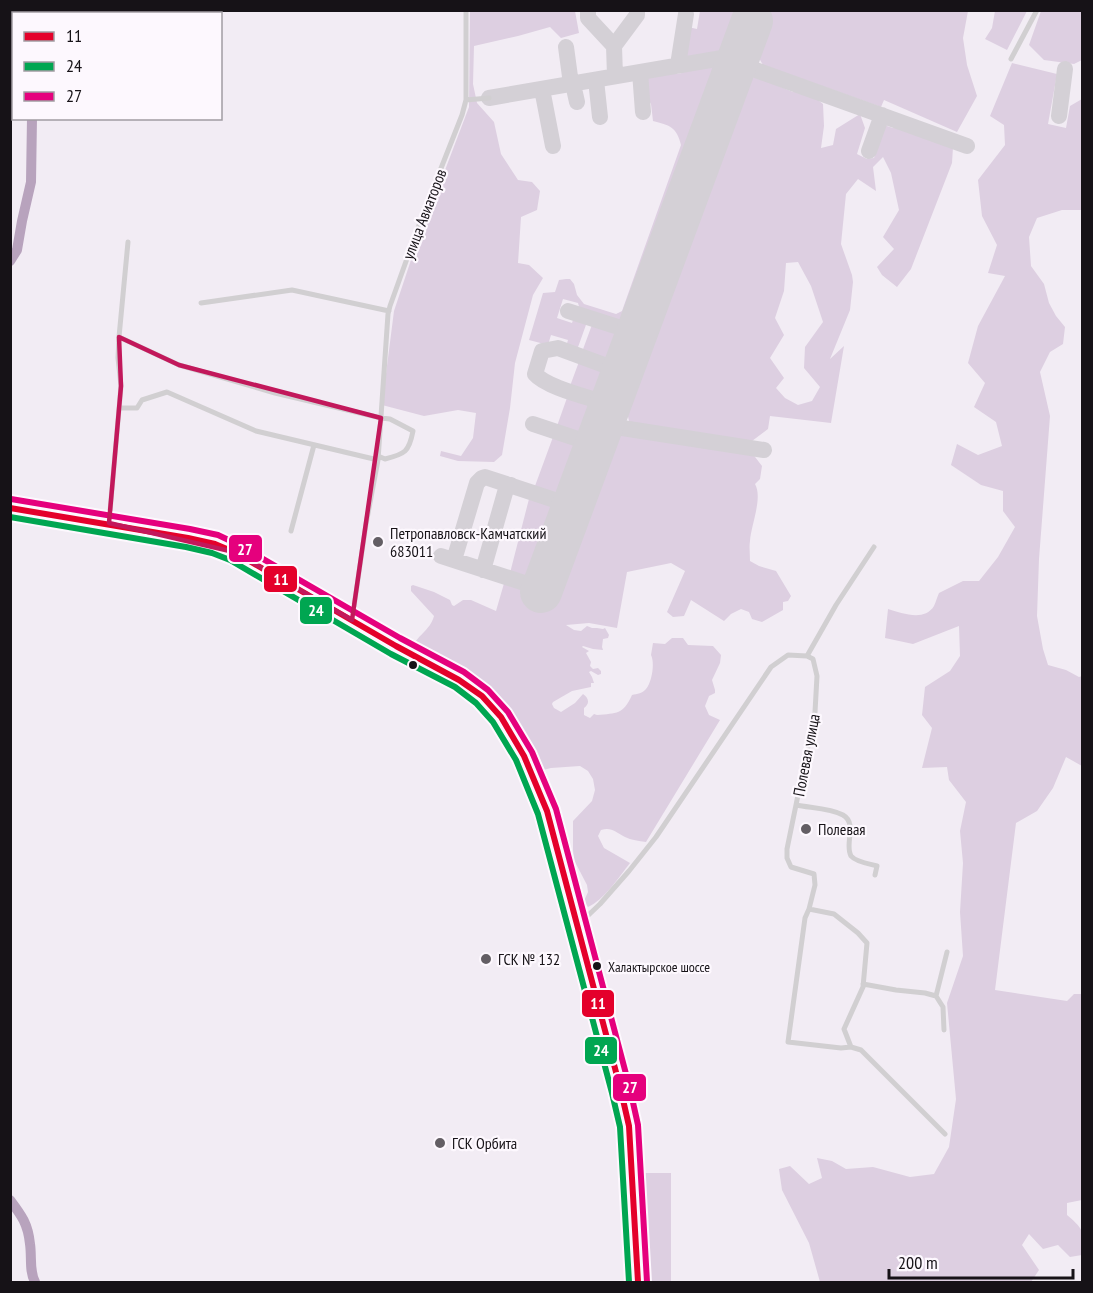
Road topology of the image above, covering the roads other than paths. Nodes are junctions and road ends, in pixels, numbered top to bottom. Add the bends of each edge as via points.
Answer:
1 (466, 10) edge
2 (1037, 10) edge
3 (1011, 59) dead end
4 (489, 98) dead end
5 (466, 100) junction
6 (129, 242) dead end
7 (201, 303) dead end
8 (389, 311) junction
9 (119, 337) junction
10 (119, 408) junction
11 (381, 418) junction
12 (314, 445) junction
13 (378, 458) junction
14 (10, 508) edge
15 (109, 523) junction
16 (291, 531) dead end
17 (874, 547) dead end
18 (352, 620) junction
19 (807, 656) junction
20 (796, 805) junction
21 (875, 875) dead end
22 (809, 909) junction
23 (577, 926) junction
24 (946, 952) dead end
25 (863, 984) junction
26 (936, 996) junction
27 (944, 1030) dead end
28 (850, 1047) junction
29 (945, 1134) dead end
30 (638, 1282) edge

1 - 5 street, улица Авиаторов
2 - 3 street
4 - 5 street
5 - 8 street, улица Авиаторов
6 - 9 street
7 - 8 street via 292,290
8 - 11 street, улица Авиаторов
9 - 10 street
9 - 11 street via 179,365
10 - 12 street via 137,408 142,400 167,392 256,431
10 - 15 street
11 - 13 street, улица Авиаторов
11 - 13 street via 413,431 411,444 402,455
12 - 13 street
12 - 16 street
13 - 18 street, улица Авиаторов
14 - 15 street
15 - 18 street via 215,544
17 - 19 street
18 - 23 street via 470,685 500,716 547,811
19 - 20 street, Полевая улица via 813,659 818,676 815,712
19 - 23 street via 788,655 771,667 656,837
20 - 21 street via 845,816 851,830 851,856 878,866
20 - 22 street, Полевая улица via 787,858 791,867 814,874
22 - 25 street via 834,914 867,943
22 - 28 street via 788,1042
23 - 30 street via 629,1126
24 - 26 street
25 - 26 street
25 - 28 street via 844,1029
26 - 27 street via 943,1007
28 - 29 street via 861,1050

